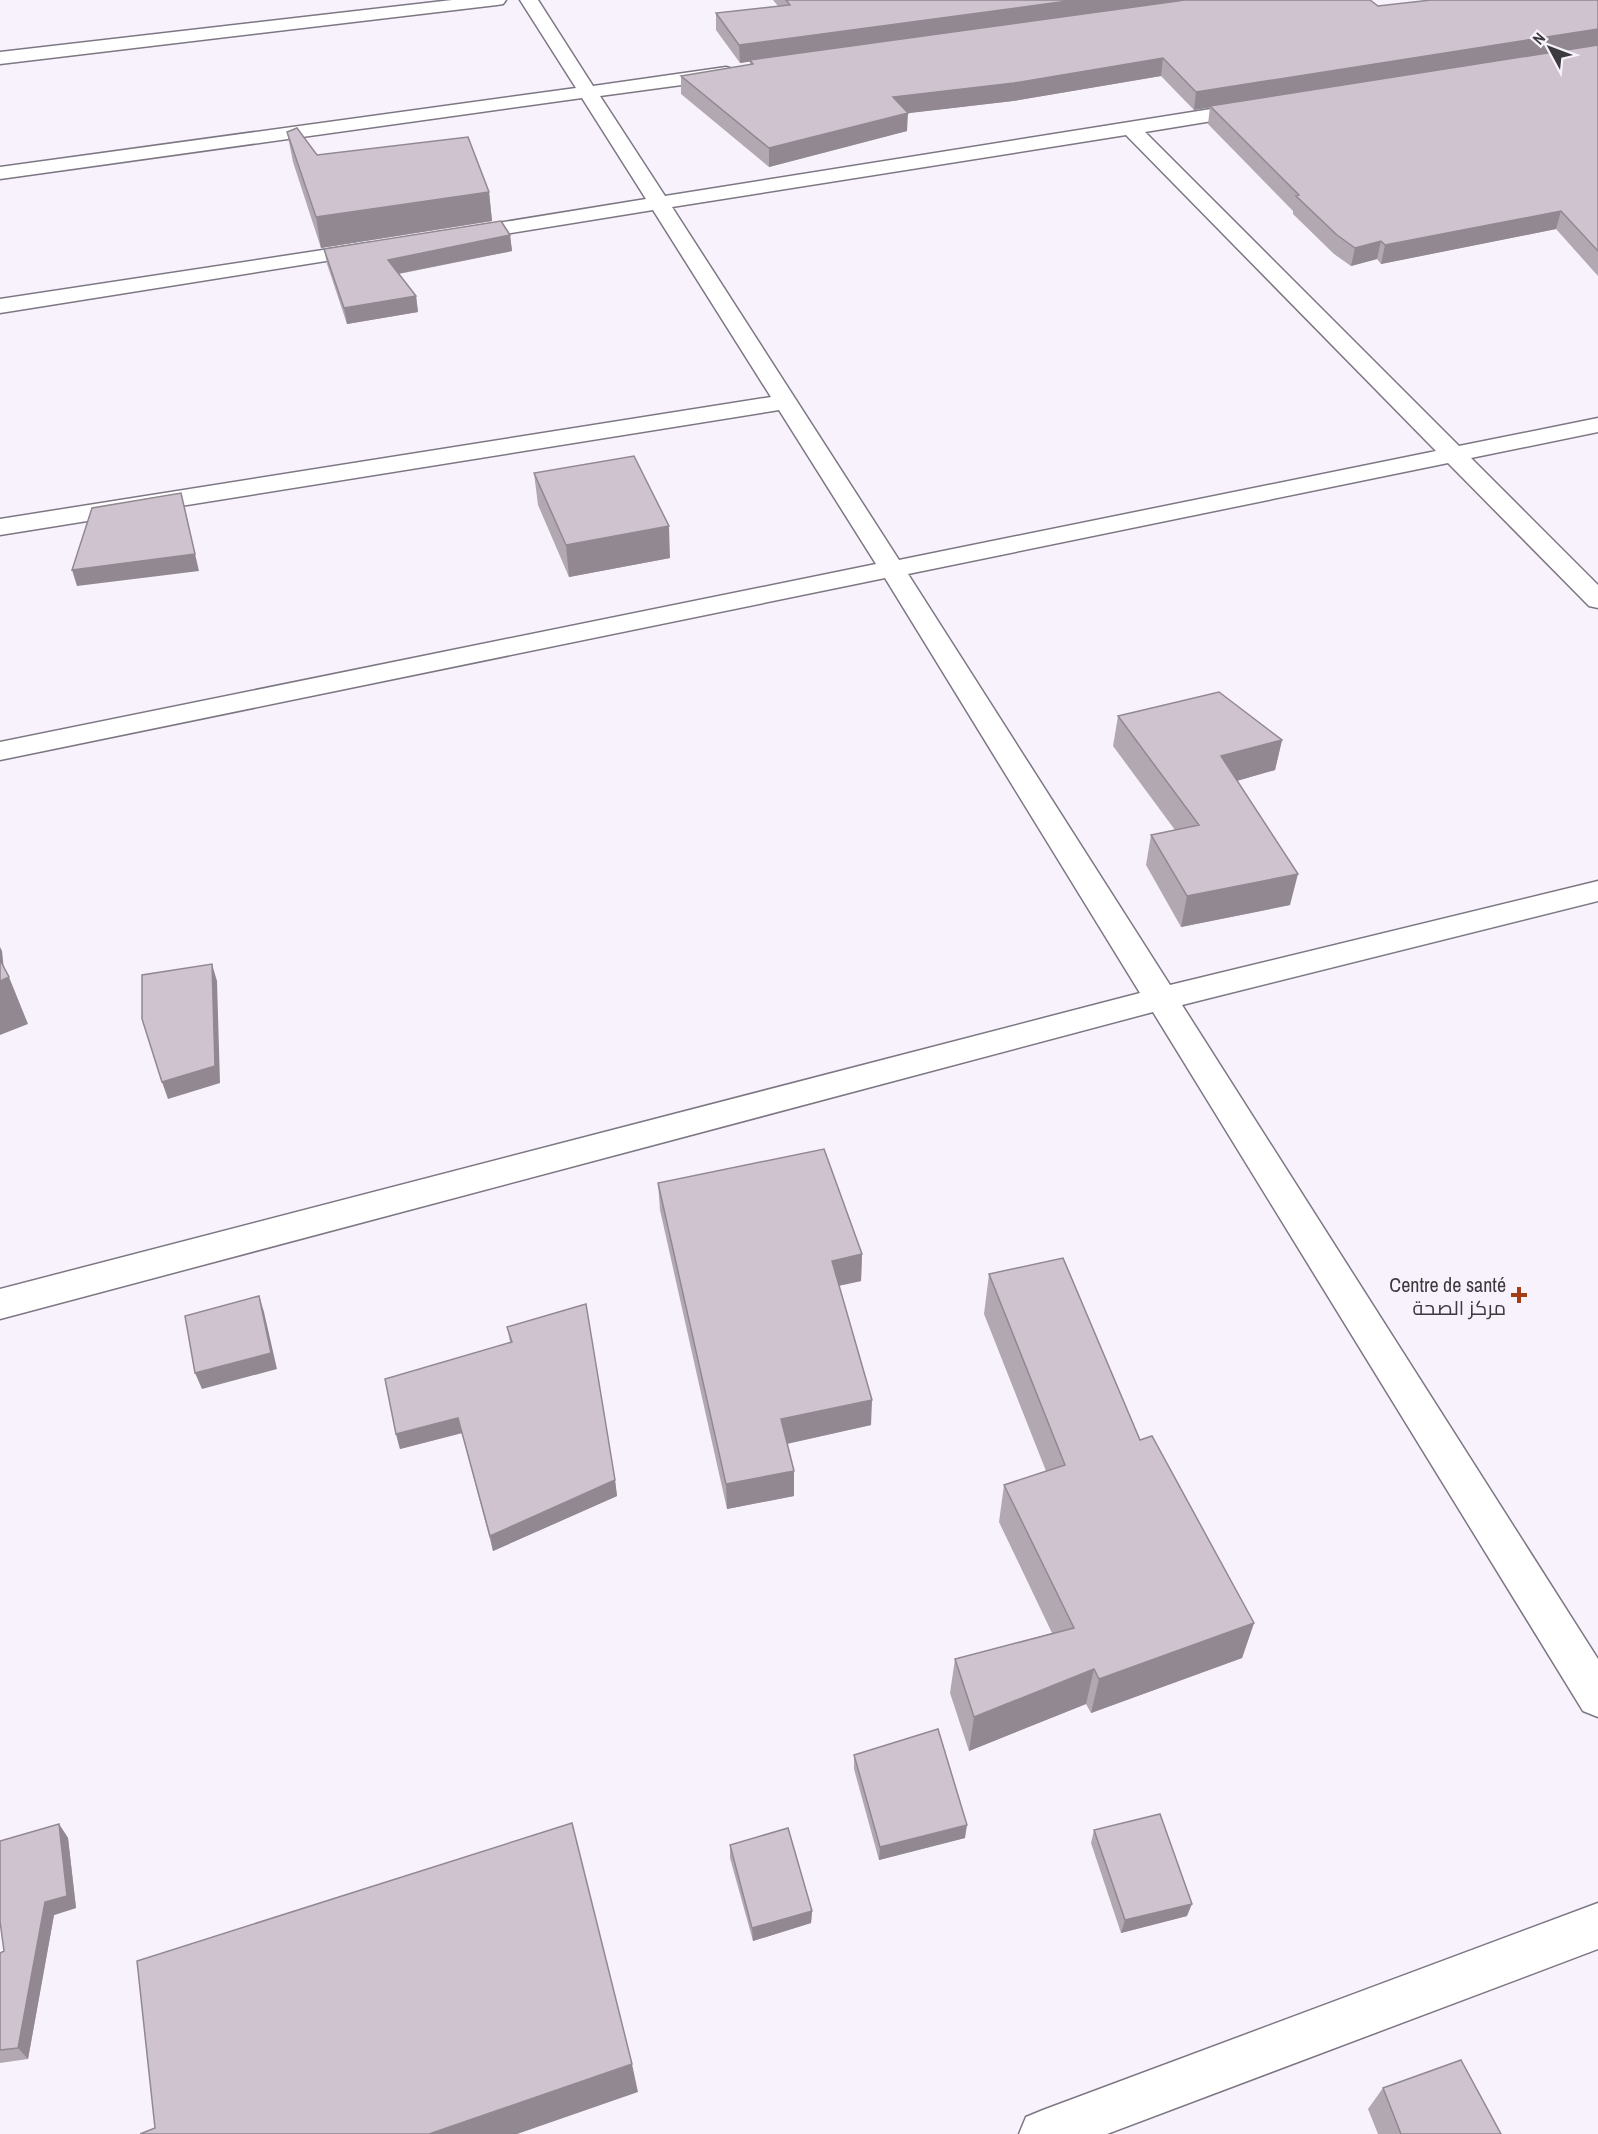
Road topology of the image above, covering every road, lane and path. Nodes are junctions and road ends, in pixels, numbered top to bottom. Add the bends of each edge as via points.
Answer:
1 (497, 0) edge
2 (529, 0) edge
3 (0, 58) edge
4 (742, 70) edge
5 (588, 92) junction
6 (1270, 106) edge
7 (1130, 128) junction
8 (0, 173) edge
9 (659, 204) junction
10 (447, 237) edge
11 (388, 246) edge
12 (0, 306) edge
13 (784, 402) junction
14 (1598, 425) edge
15 (1453, 455) junction
16 (0, 527) edge
17 (893, 570) junction
18 (1598, 600) edge
19 (0, 751) edge
20 (1598, 891) edge
21 (1160, 999) junction
22 (0, 1304) edge
23 (1598, 1697) edge
24 (1598, 1926) edge
25 (1043, 2134) edge

1 - 3 street
2 - 5 street
4 - 5 street
5 - 8 street
5 - 9 street
6 - 7 street
7 - 9 street
7 - 15 street
9 - 10 street
9 - 13 street
11 - 12 street
13 - 16 street
13 - 17 street
14 - 15 street
15 - 17 street
15 - 18 street
17 - 19 street
17 - 21 street
20 - 21 street
21 - 22 street
21 - 23 street
24 - 25 street

